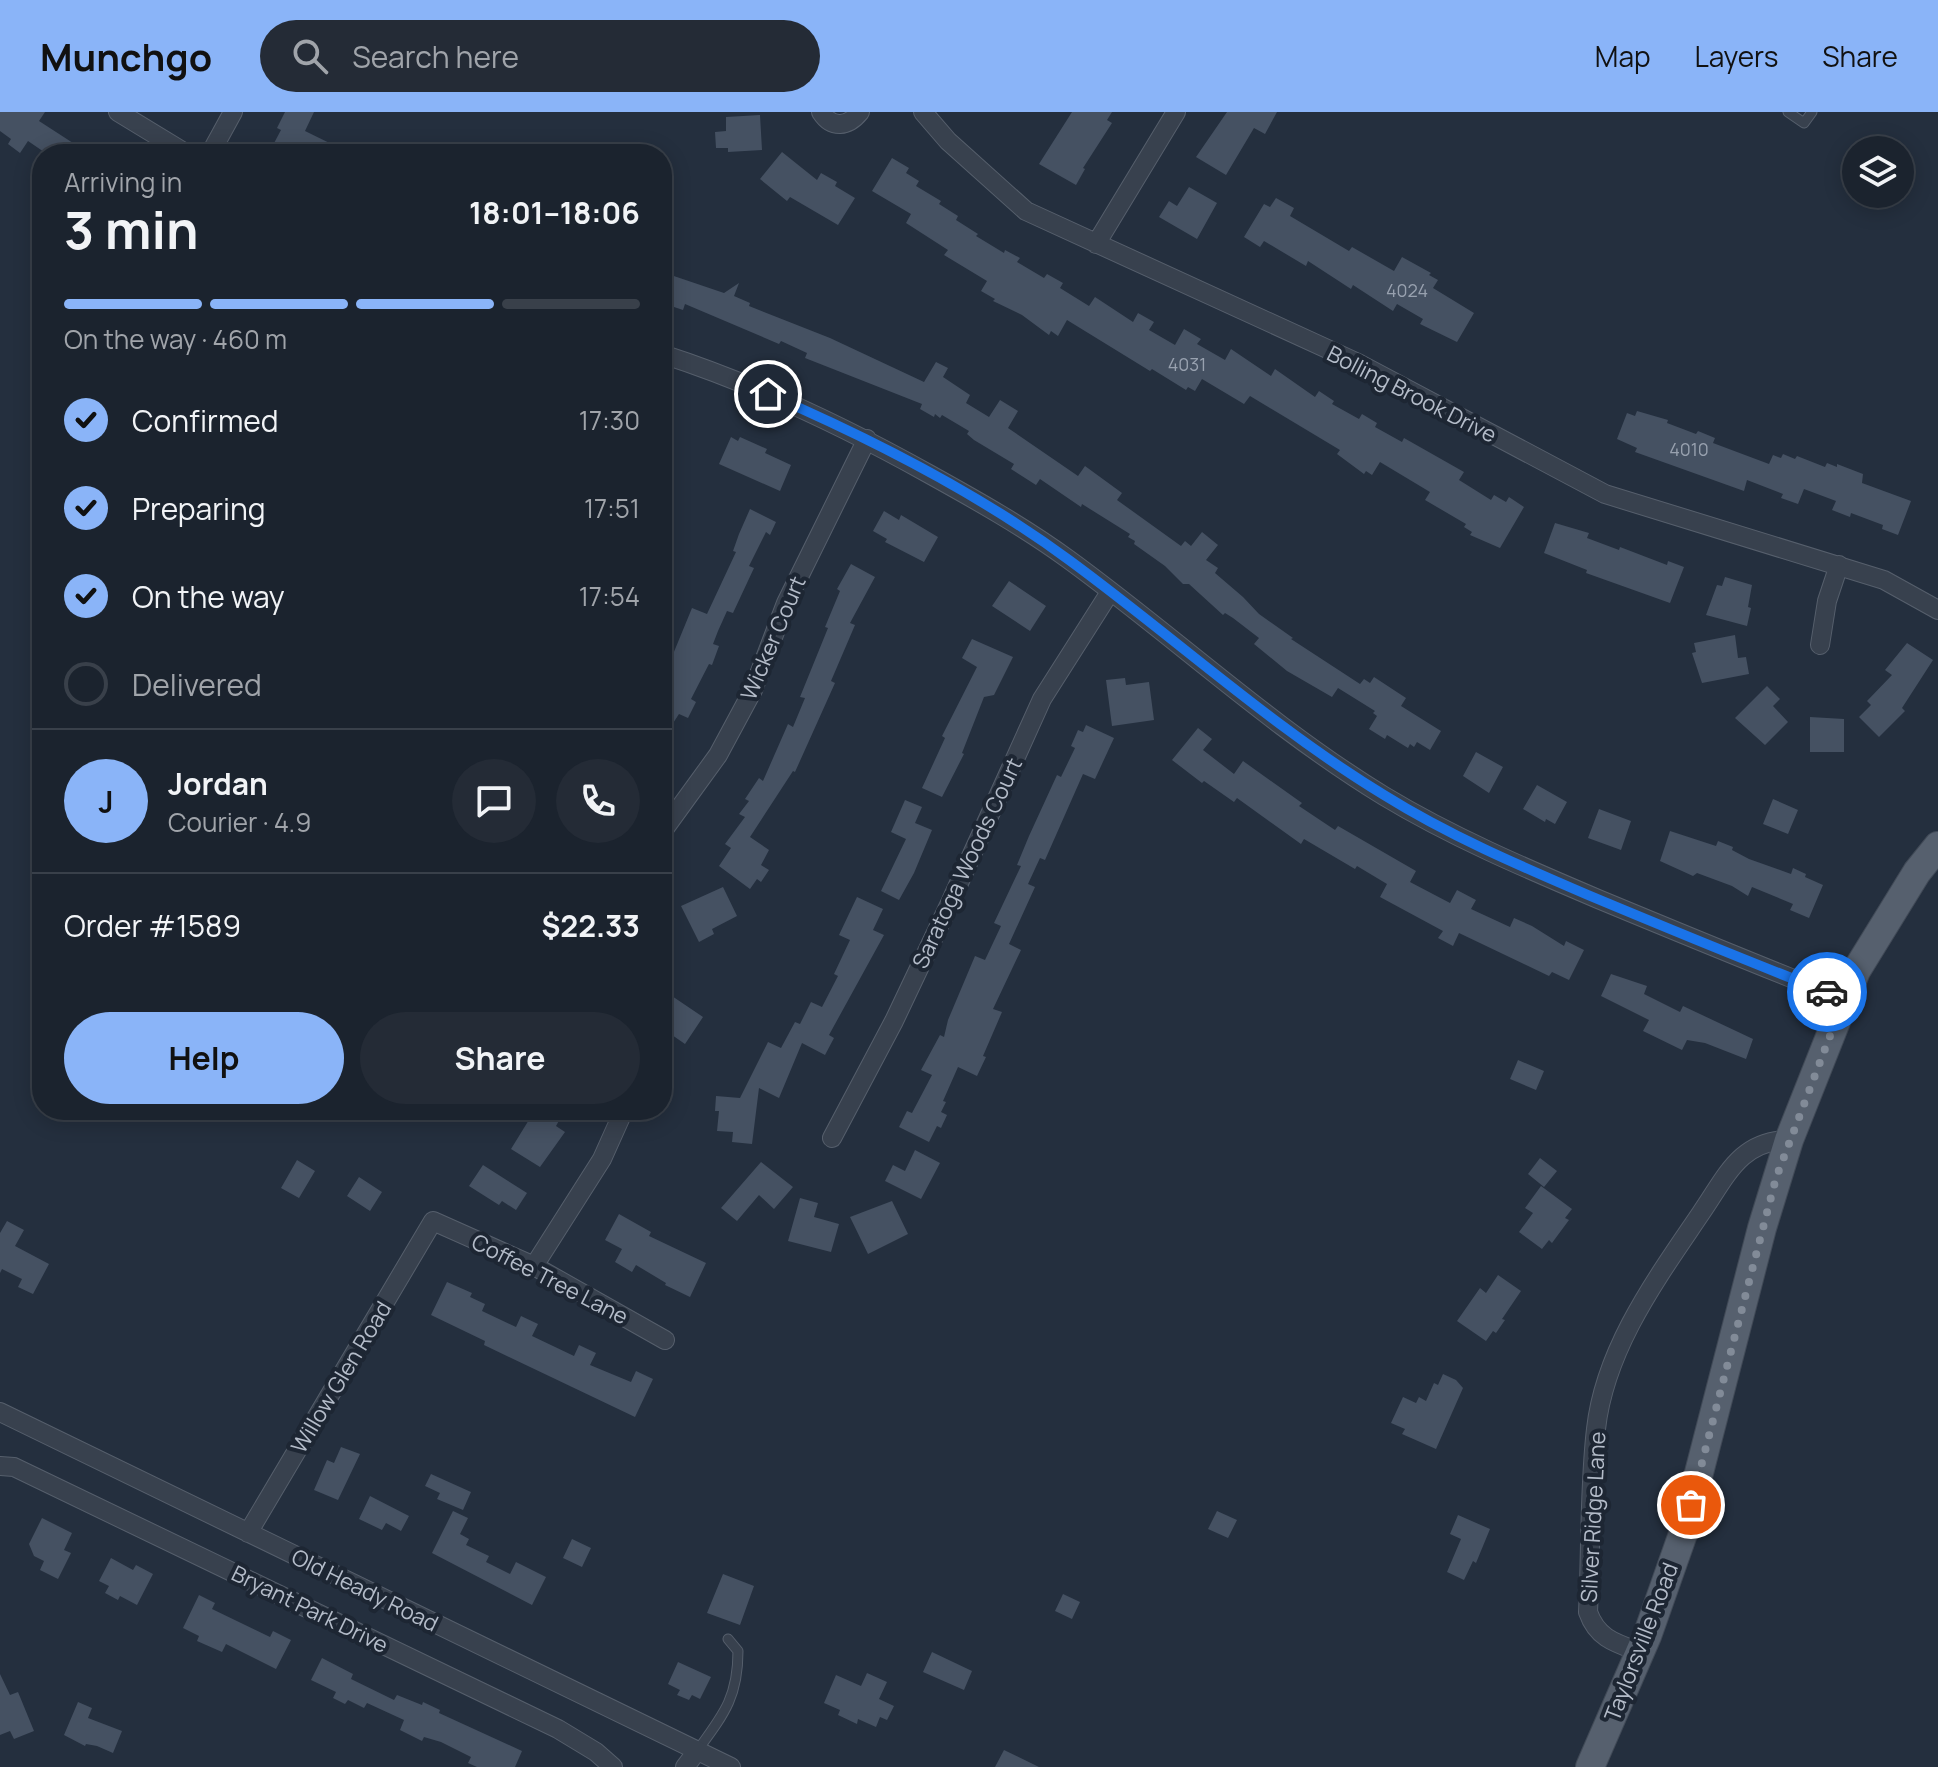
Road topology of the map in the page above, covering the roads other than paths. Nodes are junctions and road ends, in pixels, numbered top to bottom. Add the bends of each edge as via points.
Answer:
1 (118, 112) edge
2 (233, 112) edge
3 (821, 112) edge
4 (860, 112) edge
5 (923, 112) edge
6 (1176, 112) edge
7 (1788, 112) edge
8 (1812, 112) edge
9 (171, 144) edge
10 (215, 144) edge
11 (1096, 244) junction
12 (672, 358) edge
13 (867, 439) junction
14 (1839, 565) junction
15 (1110, 592) junction
16 (1938, 610) edge
17 (1820, 645) dead end
18 (672, 818) edge
19 (1938, 846) edge
20 (1844, 999) junction
21 (620, 1120) edge
22 (832, 1138) dead end
23 (1789, 1140) junction
24 (433, 1221) joint
25 (534, 1266) junction
26 (665, 1340) dead end
27 (0, 1412) edge
28 (0, 1466) edge
29 (248, 1533) junction
30 (728, 1639) dead end
31 (1640, 1652) junction
32 (697, 1751) junction
33 (613, 1767) edge
34 (685, 1767) edge
35 (731, 1767) edge
36 (1590, 1767) edge

1 - 9 street
2 - 10 street
3 - 4 street via 840,125
5 - 11 street, Bolling Brook Drive via 1026,211
6 - 11 street
7 - 8 lane via 1804,123
11 - 14 street, Bolling Brook Drive via 1358,363 1605,494
12 - 13 street
13 - 15 street via 986,505
13 - 18 street, Wicker Court via 786,603 753,690 718,755
14 - 16 street, Bolling Brook Drive via 1884,580
14 - 17 street
15 - 20 street via 1330,760 1444,829 1508,861
15 - 22 street, Saratoga Woods Court via 1042,699 894,1021
19 - 20 main road, Taylorsville Road via 1874,939
20 - 23 main road, Taylorsville Road
21 - 25 street via 602,1159
23 - 31 main road, Taylorsville Road via 1684,1531
23 - 31 street, Silver Ridge Lane via 1759,1144 1736,1163 1646,1294 1611,1373 1596,1429 1588,1612 1601,1635
24 - 25 street, Coffee Tree Lane
24 - 29 street, Willow Glen Road
25 - 26 street, Coffee Tree Lane
27 - 29 street, Old Heady Road
28 - 33 street, Bryant Park Drive via 14,1467 149,1530 558,1729
29 - 32 street, Old Heady Road
30 - 32 lane via 738,1651 738,1674 728,1709
31 - 36 main road, Taylorsville Road
32 - 34 street
32 - 35 street, Old Heady Road

